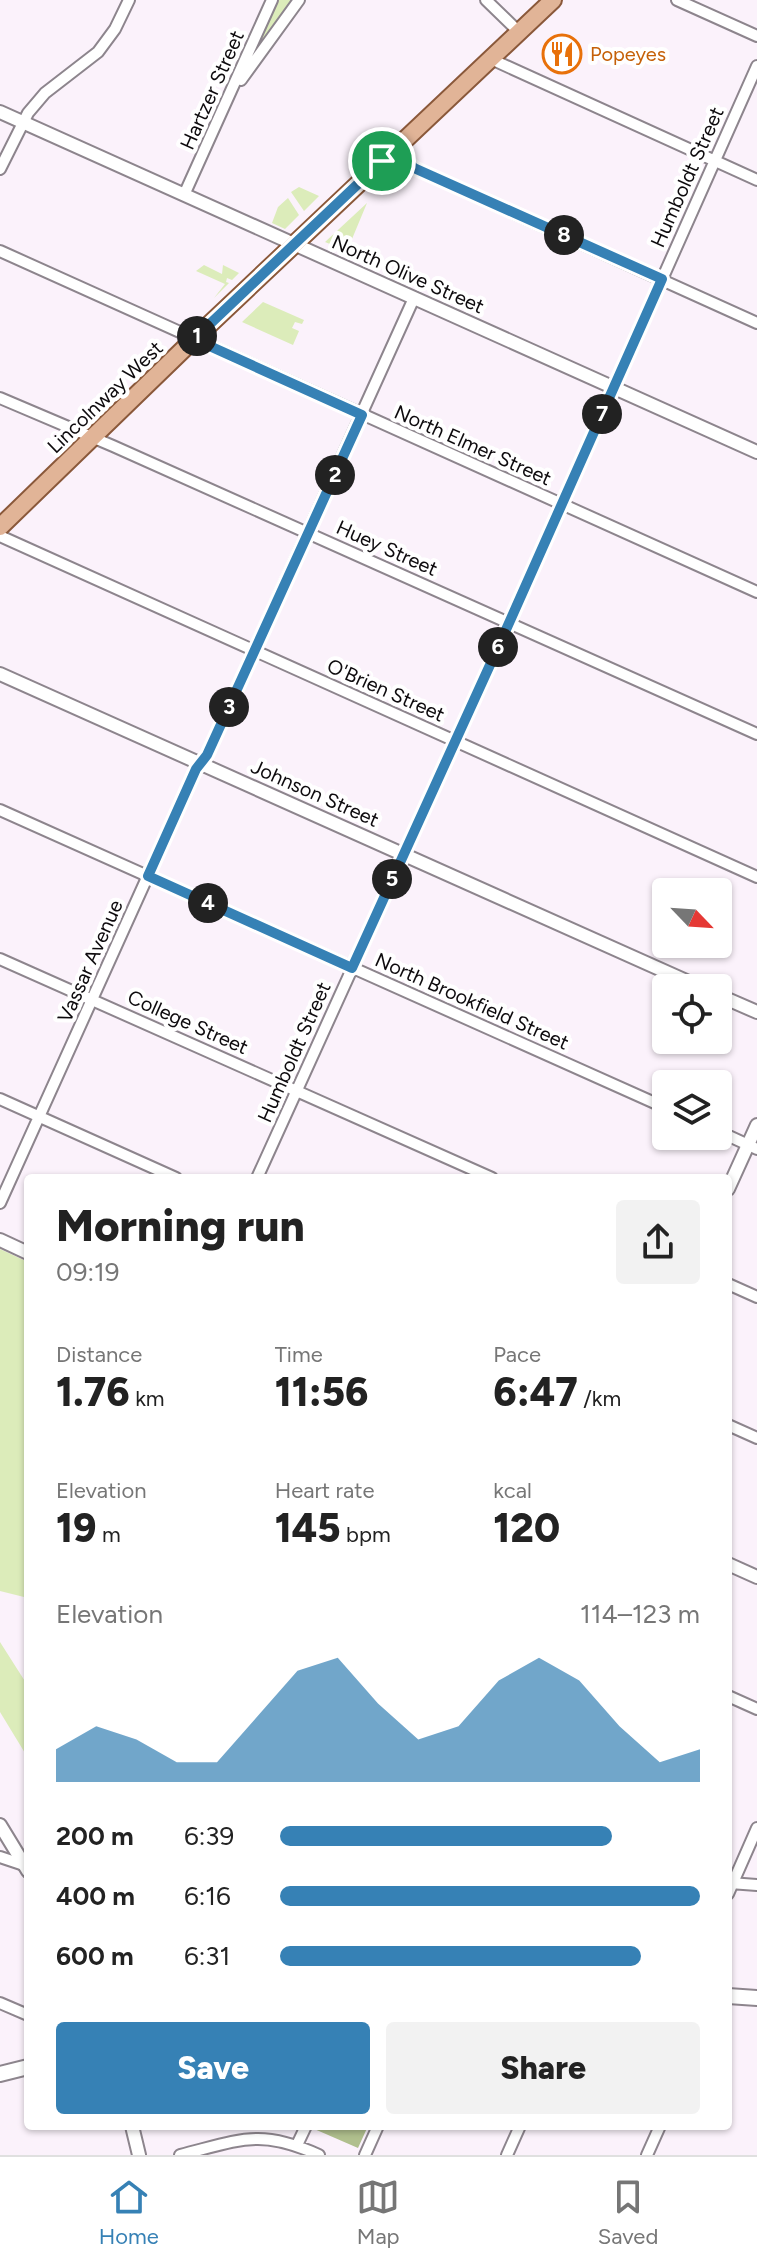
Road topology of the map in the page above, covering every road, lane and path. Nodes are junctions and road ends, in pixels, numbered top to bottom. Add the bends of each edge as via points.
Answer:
1 (129, 0) edge
2 (272, 0) edge
3 (299, 0) edge
4 (486, 0) edge
5 (553, 0) edge
6 (677, 0) edge
7 (519, 32) junction
8 (757, 36) edge
9 (491, 59) junction
10 (757, 66) edge
11 (226, 101) junction
12 (0, 112) edge
13 (22, 122) junction
14 (395, 149) junction
15 (715, 161) junction
16 (0, 169) edge
17 (757, 180) edge
18 (184, 195) junction
19 (294, 244) junction
20 (0, 251) edge
21 (662, 279) junction
22 (414, 298) junction
23 (757, 323) edge
24 (194, 339) junction
25 (614, 388) junction
26 (0, 398) edge
27 (362, 415) junction
28 (94, 438) junction
29 (757, 452) edge
30 (561, 504) junction
31 (0, 527) edge
32 (309, 533) junction
33 (0, 536) edge
34 (757, 592) edge
35 (509, 623) junction
36 (254, 651) junction
37 (0, 674) edge
38 (757, 734) edge
39 (455, 741) junction
40 (201, 763) junction
41 (0, 810) edge
42 (403, 854) junction
43 (148, 876) junction
44 (757, 877) edge
45 (0, 959) edge
46 (352, 968) junction
47 (671, 974) edge
48 (92, 999) junction
49 (732, 1001) edge
50 (757, 1012) edge
51 (296, 1091) junction
52 (0, 1099) edge
53 (652, 1102) edge
54 (39, 1116) junction
55 (757, 1125) edge
56 (732, 1137) edge
57 (753, 1147) edge
58 (167, 1174) edge
59 (259, 1174) edge
60 (483, 1174) edge
61 (732, 1182) edge
62 (0, 1203) edge
63 (0, 1240) edge
64 (24, 1251) edge
65 (732, 1286) edge
66 (757, 1297) edge
67 (732, 1427) edge
68 (757, 1438) edge
69 (732, 1566) edge
70 (757, 1577) edge
71 (732, 1698) edge
72 (757, 1709) edge
73 (0, 1825) edge
74 (757, 1828) edge
75 (0, 1857) edge
76 (24, 1865) edge
77 (24, 1867) edge
78 (732, 1881) edge
79 (757, 1885) edge
80 (732, 1887) edge
81 (732, 1996) edge
82 (757, 1998) edge
83 (0, 2003) edge
84 (24, 2013) edge
85 (24, 2068) edge
86 (0, 2074) edge
87 (133, 2130) edge
88 (304, 2130) edge
89 (376, 2130) edge
90 (518, 2130) edge
91 (658, 2130) edge
92 (297, 2145) junction
93 (139, 2155) edge
94 (180, 2155) edge
95 (319, 2155) edge
96 (365, 2155) edge
97 (507, 2155) edge
98 (647, 2155) edge

1 - 13 street via 98,52 45,93
2 - 11 street, Hartzer Street
3 - 11 street
4 - 7 street
5 - 7 main road, Lincolnway West
6 - 8 street
7 - 9 main road, Lincolnway West
9 - 14 main road, Lincolnway West
9 - 15 street
10 - 15 street, Humboldt Street
11 - 18 street, Hartzer Street
12 - 13 street, North Olive Street
13 - 16 street
13 - 18 street, North Olive Street
14 - 19 main road, Lincolnway West
14 - 21 street via 414,168
15 - 17 street
15 - 21 street, Humboldt Street
18 - 19 street, North Olive Street
19 - 22 street, North Olive Street
19 - 24 main road, Lincolnway West
20 - 24 street, North Elmer Street
21 - 23 street
21 - 25 street, Humboldt Street
22 - 25 street, North Olive Street
22 - 27 street, Vassar Avenue
24 - 27 street, North Elmer Street
24 - 28 main road, Lincolnway West
25 - 29 street, North Olive Street
25 - 30 street, Humboldt Street
26 - 28 street, Huey Street
27 - 30 street, North Elmer Street
27 - 32 street, Vassar Avenue
28 - 31 main road, Lincolnway West
28 - 32 street, Huey Street
30 - 34 street, North Elmer Street
30 - 35 street, Humboldt Street
32 - 35 street, Huey Street
32 - 36 street, Vassar Avenue
33 - 36 street, O'Brien Street
35 - 38 street, Huey Street
35 - 39 street, Humboldt Street
36 - 39 street, O'Brien Street
36 - 40 street, Vassar Avenue
37 - 40 street, Johnson Street
39 - 42 street, Humboldt Street
39 - 44 street, O'Brien Street
40 - 42 street, Johnson Street
40 - 43 street, Vassar Avenue
41 - 43 street, North Brookfield Street
42 - 46 street, Humboldt Street
42 - 47 street, Johnson Street
43 - 46 street, North Brookfield Street
43 - 48 street, Vassar Avenue
45 - 48 street, College Street
46 - 51 street, Humboldt Street
46 - 53 street, North Brookfield Street
48 - 51 street, College Street
48 - 54 street, Vassar Avenue
49 - 50 street
51 - 59 street, Humboldt Street
51 - 60 street, College Street
52 - 54 street
54 - 58 street
54 - 62 street, Vassar Avenue
55 - 57 street
56 - 57 street
57 - 61 street
63 - 64 street
65 - 66 street
67 - 68 street
69 - 70 street
71 - 72 street
73 - 76 street
74 - 78 street
75 - 77 street
79 - 80 street
81 - 82 main road
83 - 84 street
85 - 86 main road
87 - 93 street
88 - 92 street
89 - 96 street
90 - 97 street
91 - 98 street
92 - 94 street via 267,2138
92 - 95 street

